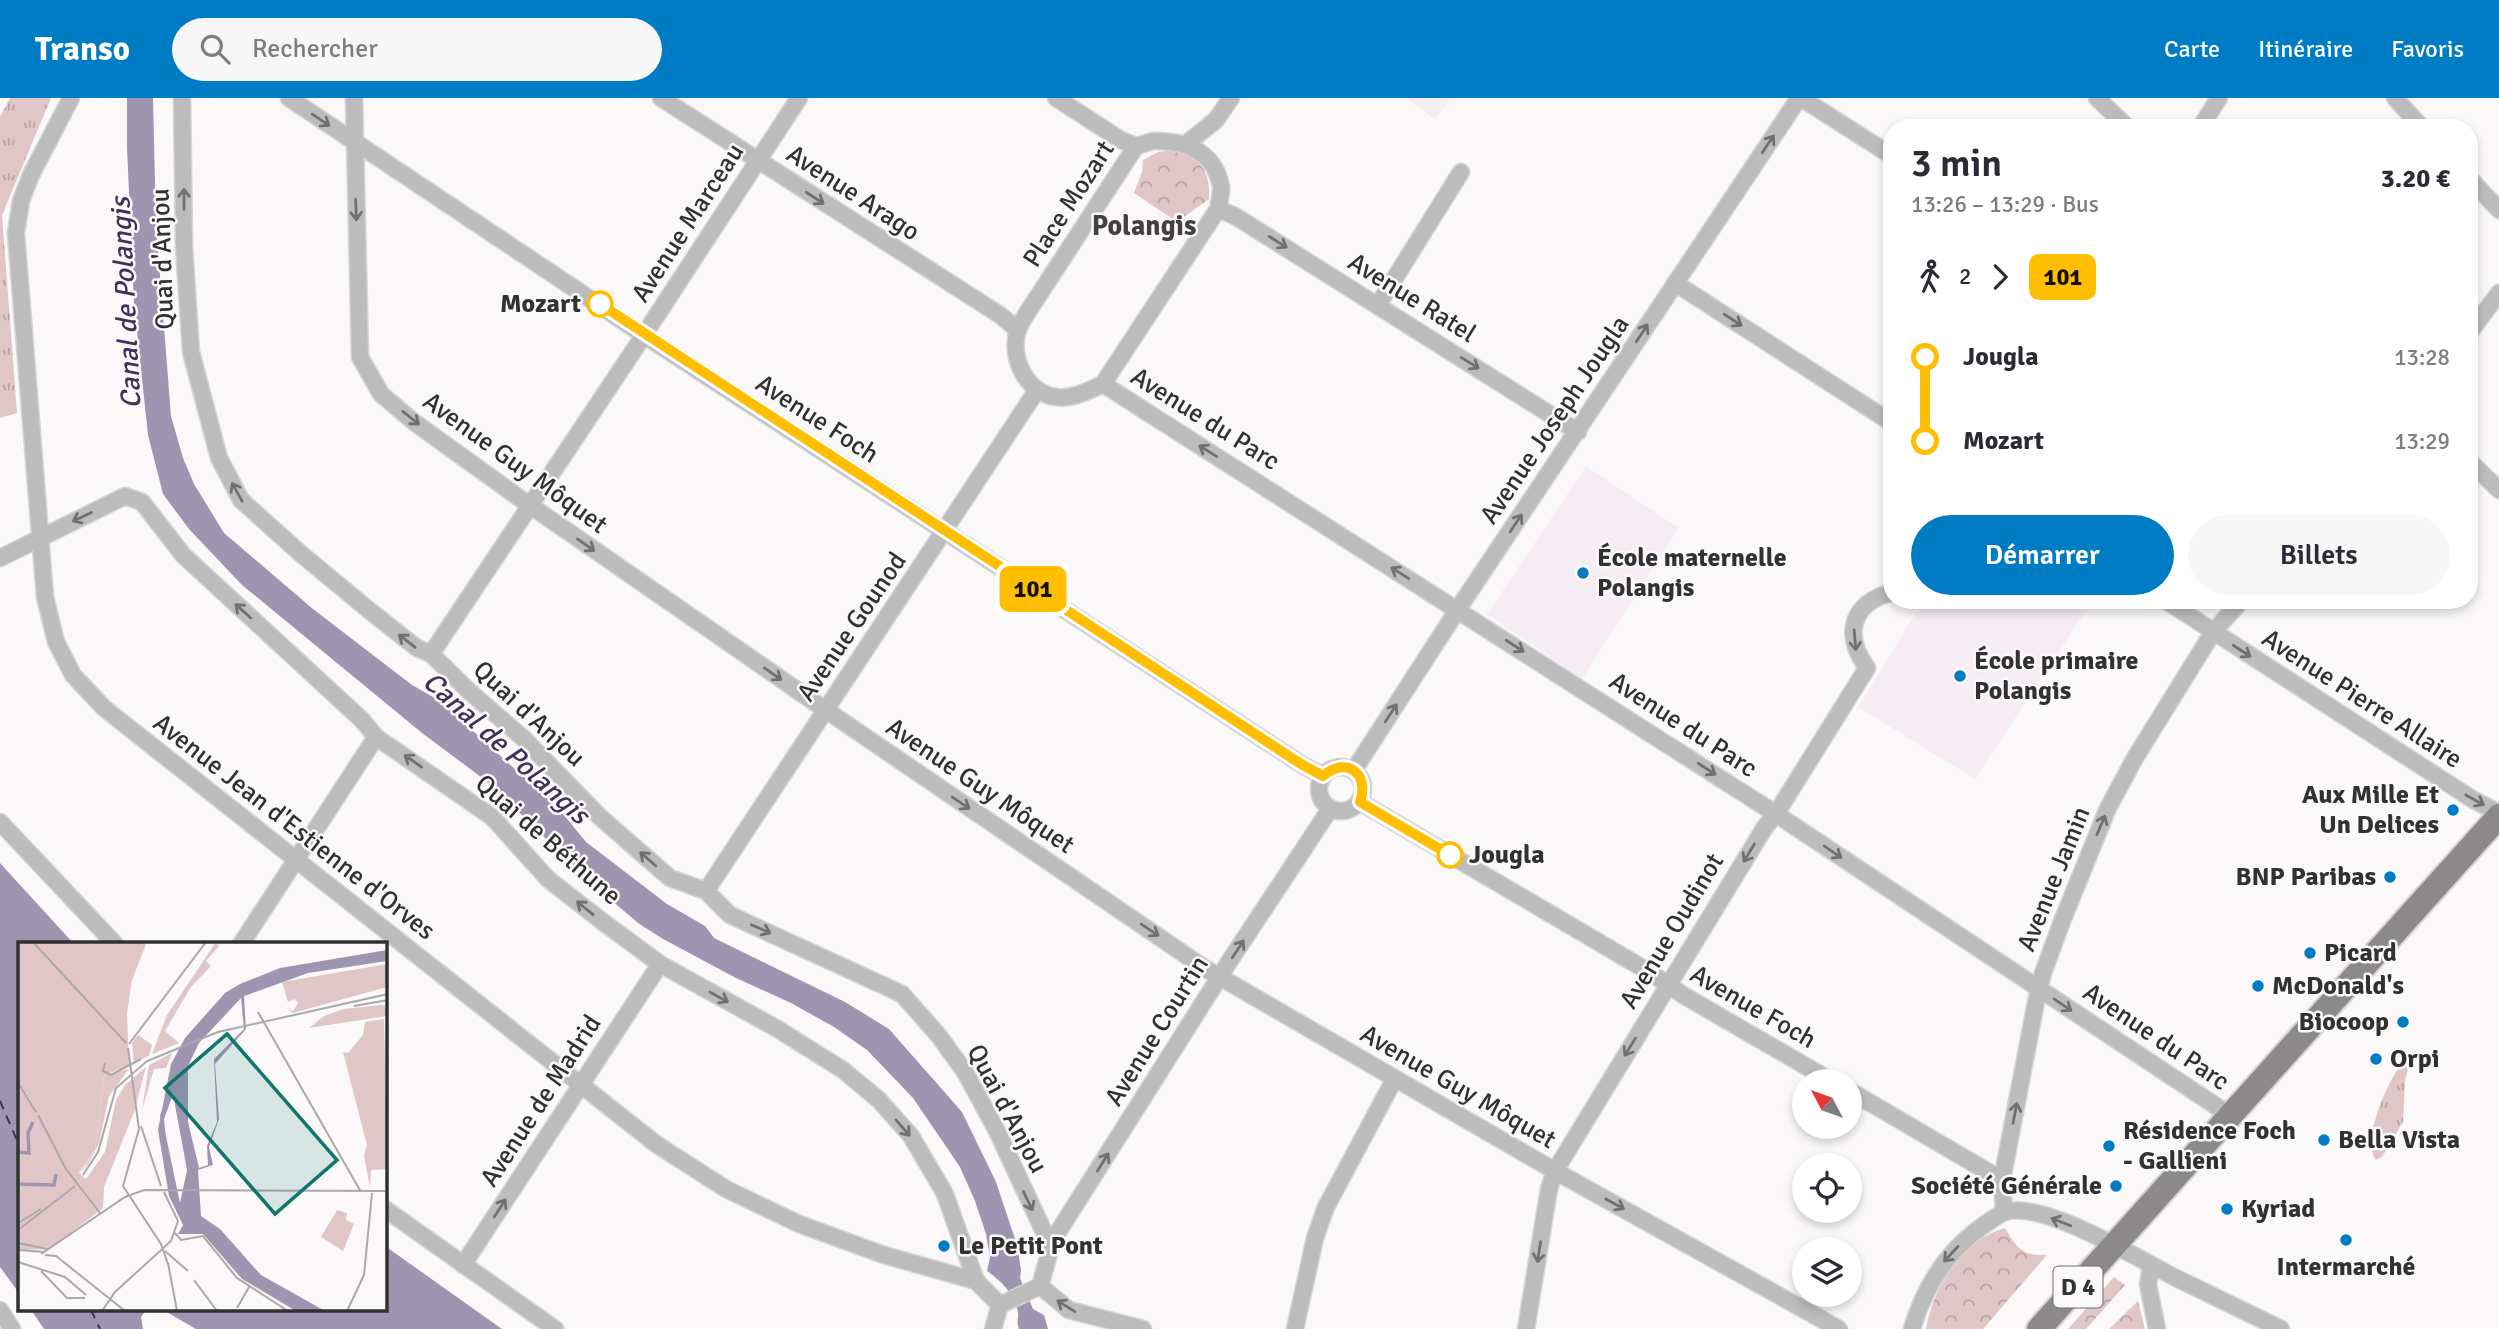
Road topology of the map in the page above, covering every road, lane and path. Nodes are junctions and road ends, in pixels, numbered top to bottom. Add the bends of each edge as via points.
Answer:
1 (71, 98) edge
2 (182, 98) edge
3 (289, 98) edge
4 (354, 98) edge
5 (661, 98) edge
6 (799, 98) edge
7 (1056, 98) edge
8 (1231, 98) edge
9 (1800, 98) edge
10 (2097, 98) edge
11 (2219, 98) edge
12 (2395, 98) edge
13 (2119, 119) edge
14 (2206, 119) edge
15 (2414, 119) edge
16 (354, 142) junction
17 (1186, 144) junction
18 (1136, 146) junction
19 (1883, 150) edge
20 (758, 161) junction
21 (1461, 172) dead end
22 (2478, 188) edge
23 (1218, 209) junction
24 (2499, 211) edge
25 (1675, 282) junction
26 (2499, 292) edge
27 (1378, 305) junction
28 (2478, 320) edge
29 (1018, 330) junction
30 (644, 335) junction
31 (1103, 384) junction
32 (1037, 390) junction
33 (1883, 417) edge
34 (1578, 432) junction
35 (2478, 470) edge
36 (2499, 490) edge
37 (530, 506) junction
38 (944, 532) junction
39 (39, 539) junction
40 (0, 558) edge
41 (1883, 596) edge
42 (1458, 609) junction
43 (2178, 609) edge
44 (2234, 609) edge
45 (2213, 632) junction
46 (431, 654) junction
47 (826, 710) junction
48 (376, 737) junction
49 (1354, 770) junction
50 (1323, 776) junction
51 (1360, 802) junction
52 (1330, 809) junction
53 (1776, 814) junction
54 (2499, 814) edge
55 (0, 822) edge
56 (297, 859) junction
57 (706, 891) junction
58 (113, 942) edge
59 (242, 942) edge
60 (660, 964) junction
61 (1220, 977) junction
62 (1668, 985) junction
63 (2040, 989) junction
64 (1811, 1069) edge
65 (1394, 1080) junction
66 (580, 1085) junction
67 (1862, 1098) edge
68 (2231, 1116) junction
69 (1555, 1171) junction
70 (2002, 1180) junction
71 (387, 1210) edge
72 (2004, 1212) junction
73 (1053, 1240) junction
74 (2116, 1245) junction
75 (463, 1265) junction
76 (2151, 1266) junction
77 (976, 1281) junction
78 (1040, 1286) junction
79 (1000, 1305) junction
80 (0, 1310) edge
81 (12, 1329) edge
82 (555, 1329) edge
83 (993, 1329) edge
84 (1143, 1329) edge
85 (1295, 1329) edge
86 (1526, 1329) edge
87 (1839, 1329) edge
88 (1912, 1329) edge
89 (2039, 1329) edge
90 (2157, 1329) edge
91 (2281, 1329) edge

1 - 39 street, Avenue Jean d'Estienne d'Orves via 31,175 16,233
46 -> 2 street, Quai d'Anjou via 370,611 241,500 219,458 191,352
3 -> 16 street, Avenue Foch
4 - 16 street, Avenue Guy Môquet
5 - 20 street, Avenue Arago
6 - 20 street, Avenue Marceau
7 - 18 street
8 - 17 street via 1216,120
9 - 19 street
25 -> 9 street, Avenue Joseph Jougla
10 - 13 street
11 - 14 street
12 - 15 street
16 - 30 street, Avenue Foch
16 -> 37 street, Avenue Guy Môquet via 360,357 381,394
17 - 18 street, Place Mozart via 1153,141
17 - 23 street via 1205,157 1214,172 1221,188
18 - 29 street, Place Mozart
20 -> 29 street, Avenue Arago
20 - 30 street, Avenue Marceau
21 - 27 street
22 - 24 street
23 -> 27 street, Avenue Ratel
23 - 31 street
25 -> 33 street
34 -> 25 street, Avenue Joseph Jougla
26 - 28 street
27 -> 34 street, Avenue Ratel
29 - 32 street via 1020,370
30 - 37 street, Avenue Marceau
30 - 38 street, Avenue Foch
31 - 32 street via 1057,398
42 -> 31 street, Avenue du Parc
32 - 38 street, Avenue Gounod
42 -> 34 street, Avenue Joseph Jougla
35 - 36 street
37 - 46 street, Avenue Marceau
37 -> 47 street, Avenue Guy Môquet
38 - 47 street, Avenue Gounod
38 - 50 street, Avenue Foch
39 - 40 street
48 -> 39 street, Quai de Béthune via 183,555 142,502 125,496
39 - 56 street, Avenue Jean d'Estienne d'Orves via 55,642 73,675 104,708
41 -> 53 street, Avenue Oudinot via 1858,612 1852,634 1856,653 1867,668
49 -> 42 street, Avenue Joseph Jougla
42 -> 53 street, Avenue du Parc
43 - 45 street, Avenue Pierre Allaire
44 - 45 street, Avenue Jamin
45 -> 54 street, Avenue Pierre Allaire
63 -> 45 street, Avenue Jamin via 2108,808
57 -> 46 street, Quai d'Anjou via 670,878
47 - 57 street, Avenue Gounod
47 -> 61 street, Avenue Guy Môquet
48 - 56 street
60 -> 48 street, Quai de Béthune via 548,879 492,817
49 - 50 street via 1341,766
49 - 51 street via 1362,779
50 - 52 street via 1319,789 1322,802
51 - 52 street via 1342,812
51 - 62 street, Avenue Foch
61 -> 52 street, Avenue Courtin
53 -> 62 street, Avenue Oudinot
53 -> 63 street, Avenue du Parc
54 - 68 main road, D 4
55 - 58 street
56 - 59 street
56 - 66 street, Avenue Jean d'Estienne d'Orves
57 -> 73 street, Quai d'Anjou via 730,915 902,994 965,1072 1044,1232
60 - 66 street, Avenue de Madrid
60 -> 77 street, Quai de Béthune via 821,1056 879,1100 911,1136 945,1194
61 - 65 street, Avenue Guy Môquet
73 -> 61 street, Avenue Courtin
62 - 64 street, Avenue Foch
62 -> 69 street, Avenue Oudinot
63 -> 68 street, Avenue du Parc
70 -> 63 street, Avenue Jamin
65 - 69 street, Avenue Guy Môquet
65 - 85 street via 1326,1207
75 -> 66 street, Avenue de Madrid
66 - 77 street, Avenue Jean d'Estienne d'Orves via 656,1144 726,1189 799,1224
67 - 70 street
68 - 74 main road, D 4
69 -> 86 street, Avenue Oudinot
69 -> 87 street, Avenue Guy Môquet
70 - 72 street, Avenue Jamin
71 - 75 street
74 -> 72 street via 2047,1216
72 -> 88 street via 1972,1233 1945,1260 1918,1308
73 - 78 street, Avenue Courtin
74 - 76 street
74 - 89 main road, D 4
75 - 82 street
76 - 90 street via 2148,1284
76 - 91 street
77 - 79 street, Avenue Jean d'Estienne d'Orves
78 - 79 street
84 -> 78 street via 1069,1310
79 - 83 street
80 - 81 street

